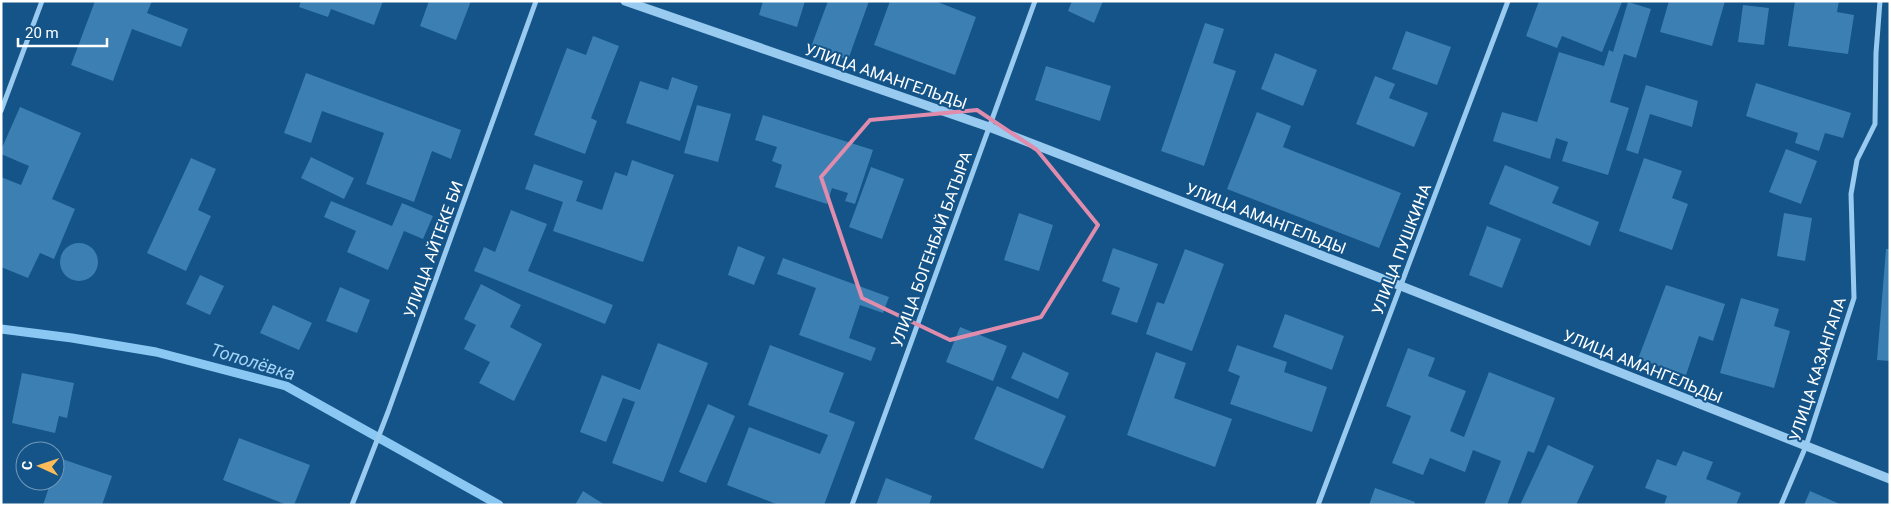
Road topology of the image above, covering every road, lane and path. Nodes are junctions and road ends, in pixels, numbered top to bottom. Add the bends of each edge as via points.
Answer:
1 (42, 1) edge
2 (536, 1) edge
3 (625, 1) edge
4 (1035, 1) edge
5 (1508, 1) edge
6 (1880, 1) edge
7 (1, 111) edge
8 (989, 127) junction
9 (1401, 286) junction
10 (1806, 446) junction
11 (1890, 479) edge
12 (352, 505) edge
13 (852, 505) edge
14 (1318, 505) edge
15 (1781, 505) edge

1 - 7 street
2 - 12 street, УЛИЦА АЙТЕКЕ БИ
3 - 8 street, УЛИЦА АМАНГЕЛЬДЫ
4 - 8 street, УЛИЦА БОГЕНБАЙ БАТЫРА
5 - 9 street, УЛИЦА ПУШКИНА
6 - 10 street, УЛИЦА КАЗАНГАПА via 1875,124 1857,160 1851,194 1854,298
8 - 9 street, УЛИЦА АМАНГЕЛЬДЫ
8 - 13 street, УЛИЦА БОГЕНБАЙ БАТЫРА
9 - 10 street, УЛИЦА АМАНГЕЛЬДЫ
9 - 14 street, УЛИЦА ПУШКИНА
10 - 11 street, УЛИЦА АМАНГЕЛЬДЫ
10 - 15 street, УЛИЦА КАЗАНГАПА

